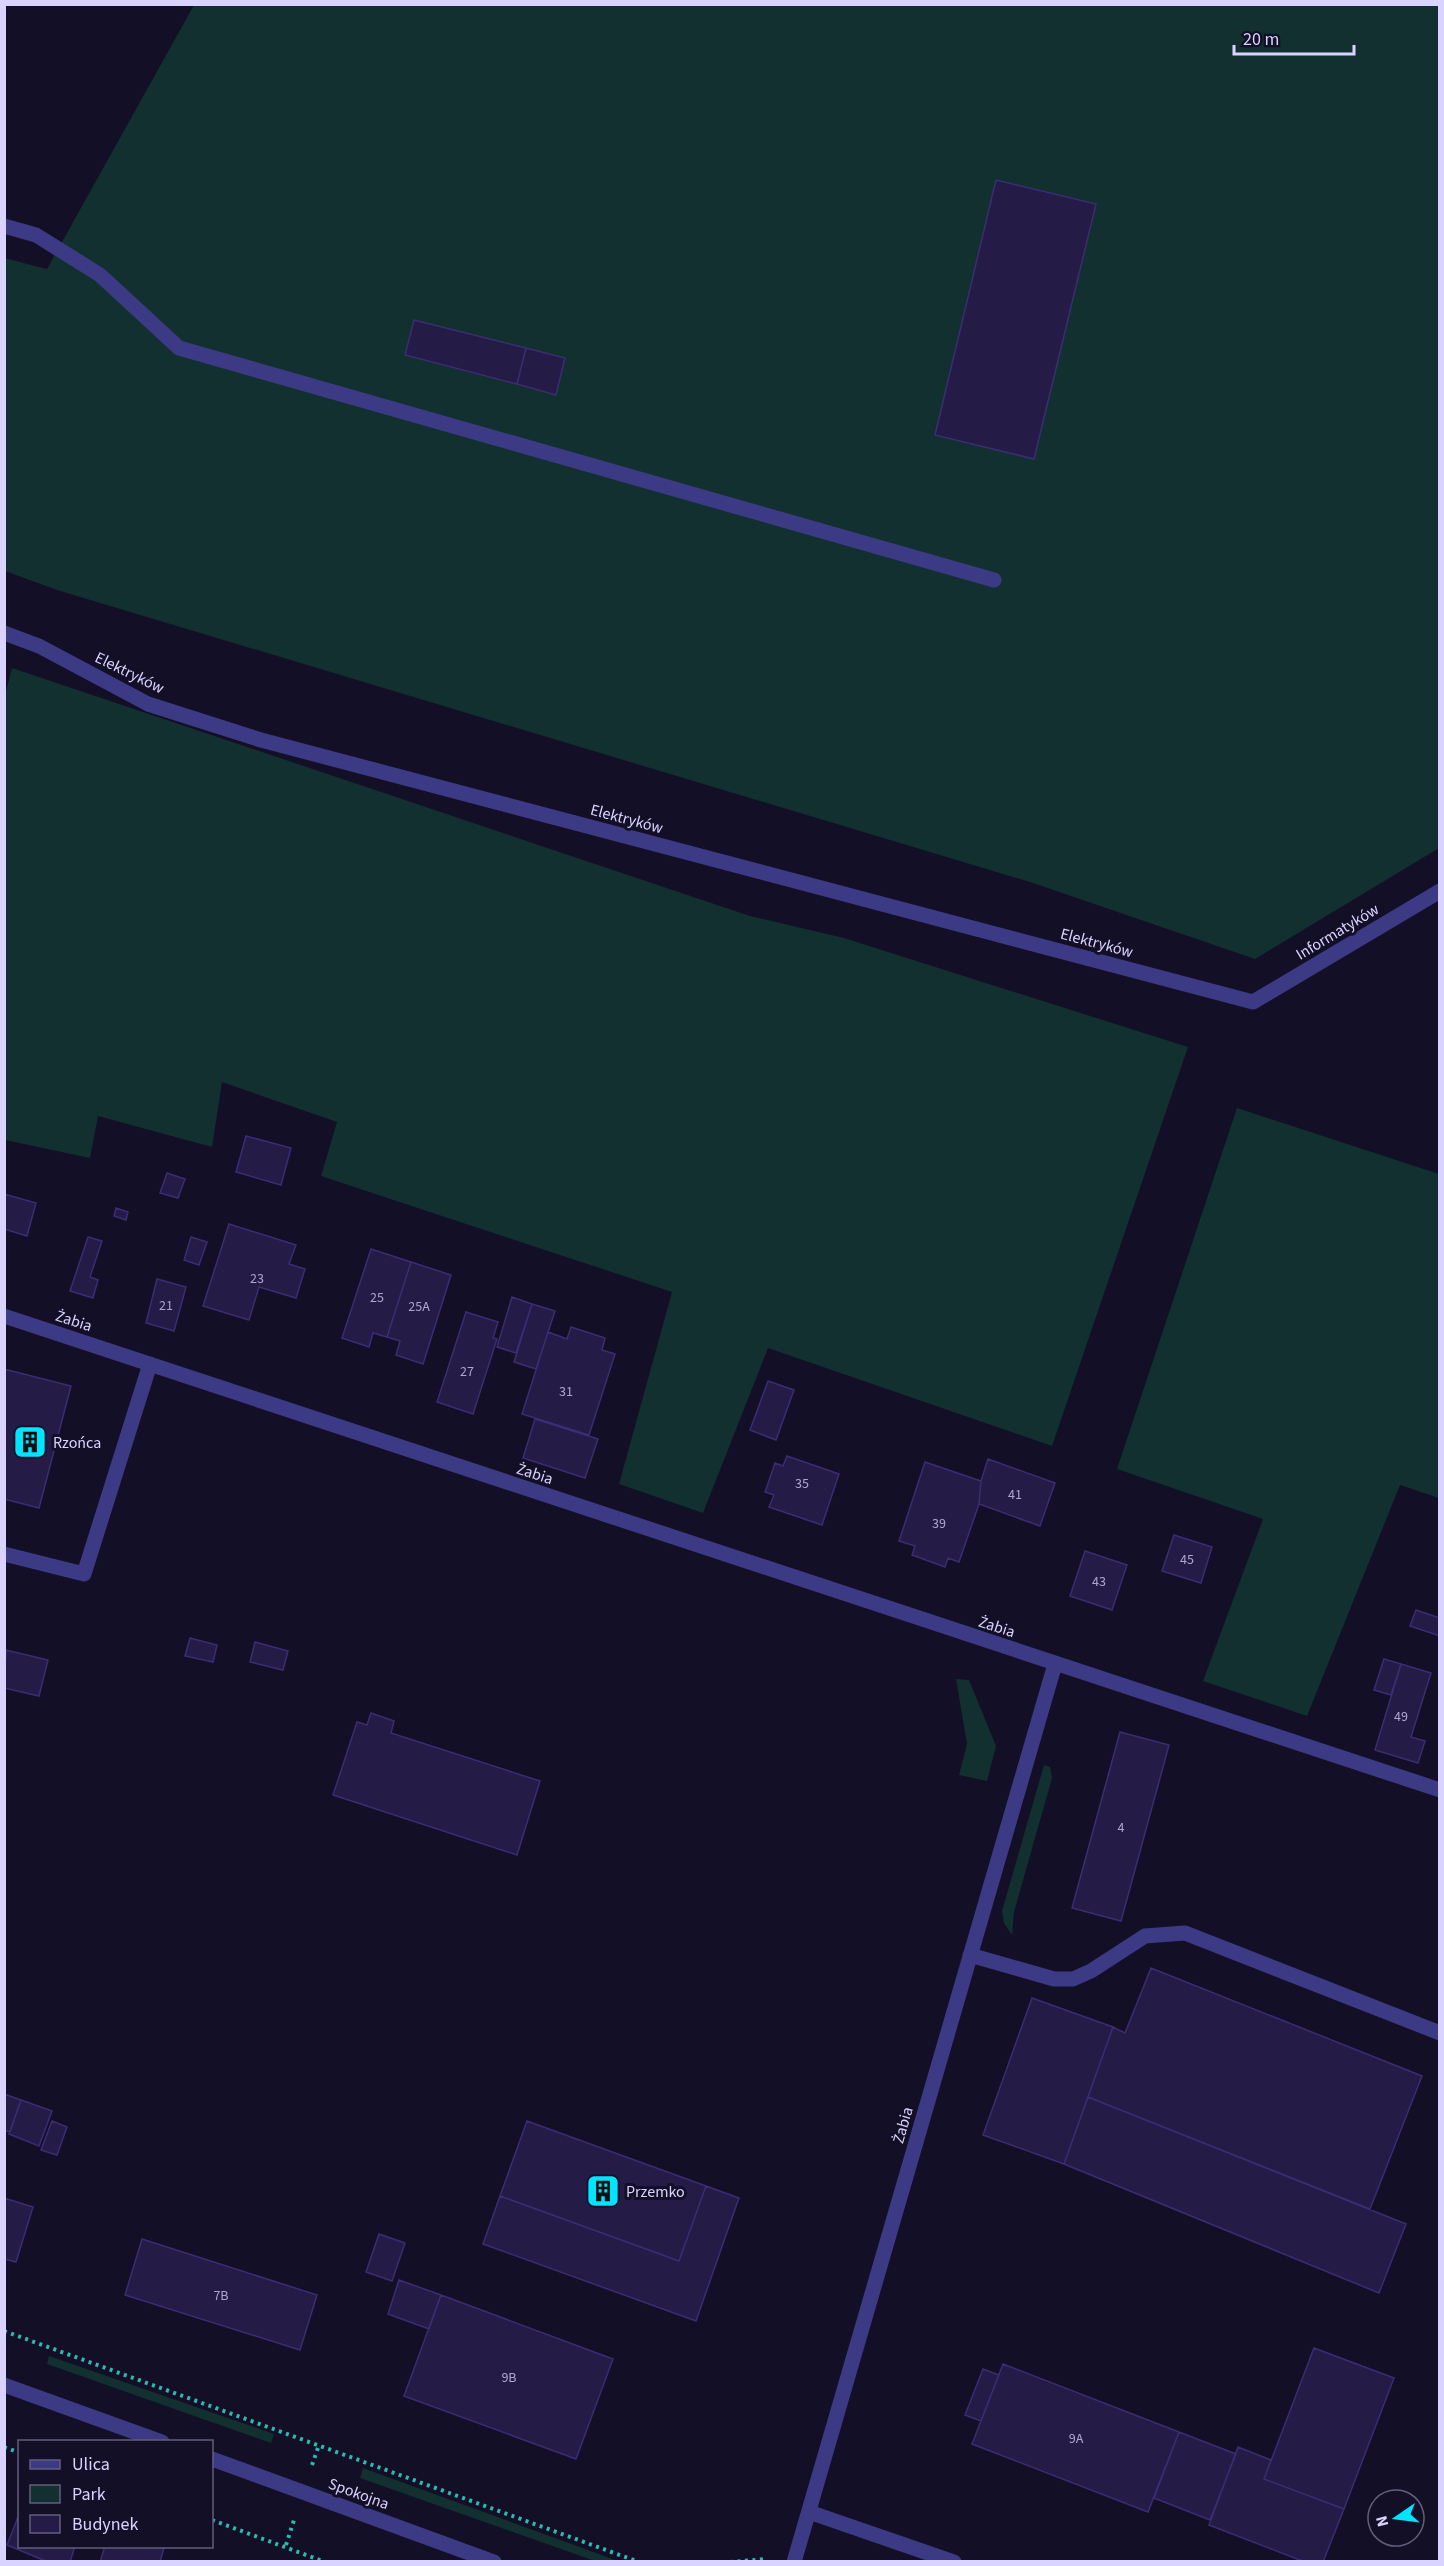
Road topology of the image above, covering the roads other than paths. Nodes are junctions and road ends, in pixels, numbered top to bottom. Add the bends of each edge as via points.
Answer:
1 (4, 226) edge
2 (994, 580) dead end
3 (4, 633) edge
4 (1440, 891) edge
5 (1253, 1002) joint
6 (4, 1316) edge
7 (150, 1364) junction
8 (4, 1554) edge
9 (1055, 1664) junction
10 (1440, 1790) edge
11 (970, 1955) junction
12 (1440, 2033) edge
13 (4, 2385) edge
14 (156, 2440) edge
15 (213, 2459) edge
16 (809, 2512) junction
17 (494, 2562) edge
18 (794, 2562) edge
19 (954, 2562) edge

1 - 2 street via 36,235 100,275 179,348
3 - 5 street, Elektryków via 39,646 148,704 261,740
4 - 5 street, Informatyków
6 - 7 street, Żabia
7 - 8 street via 84,1574
7 - 9 street, Żabia
9 - 10 street, Żabia
9 - 11 street, Żabia
11 - 12 street via 1054,1979 1073,1979 1145,1936 1185,1933
11 - 16 street, Żabia
13 - 14 street
15 - 17 street, Spokojna
16 - 18 street, Żabia
16 - 19 street

